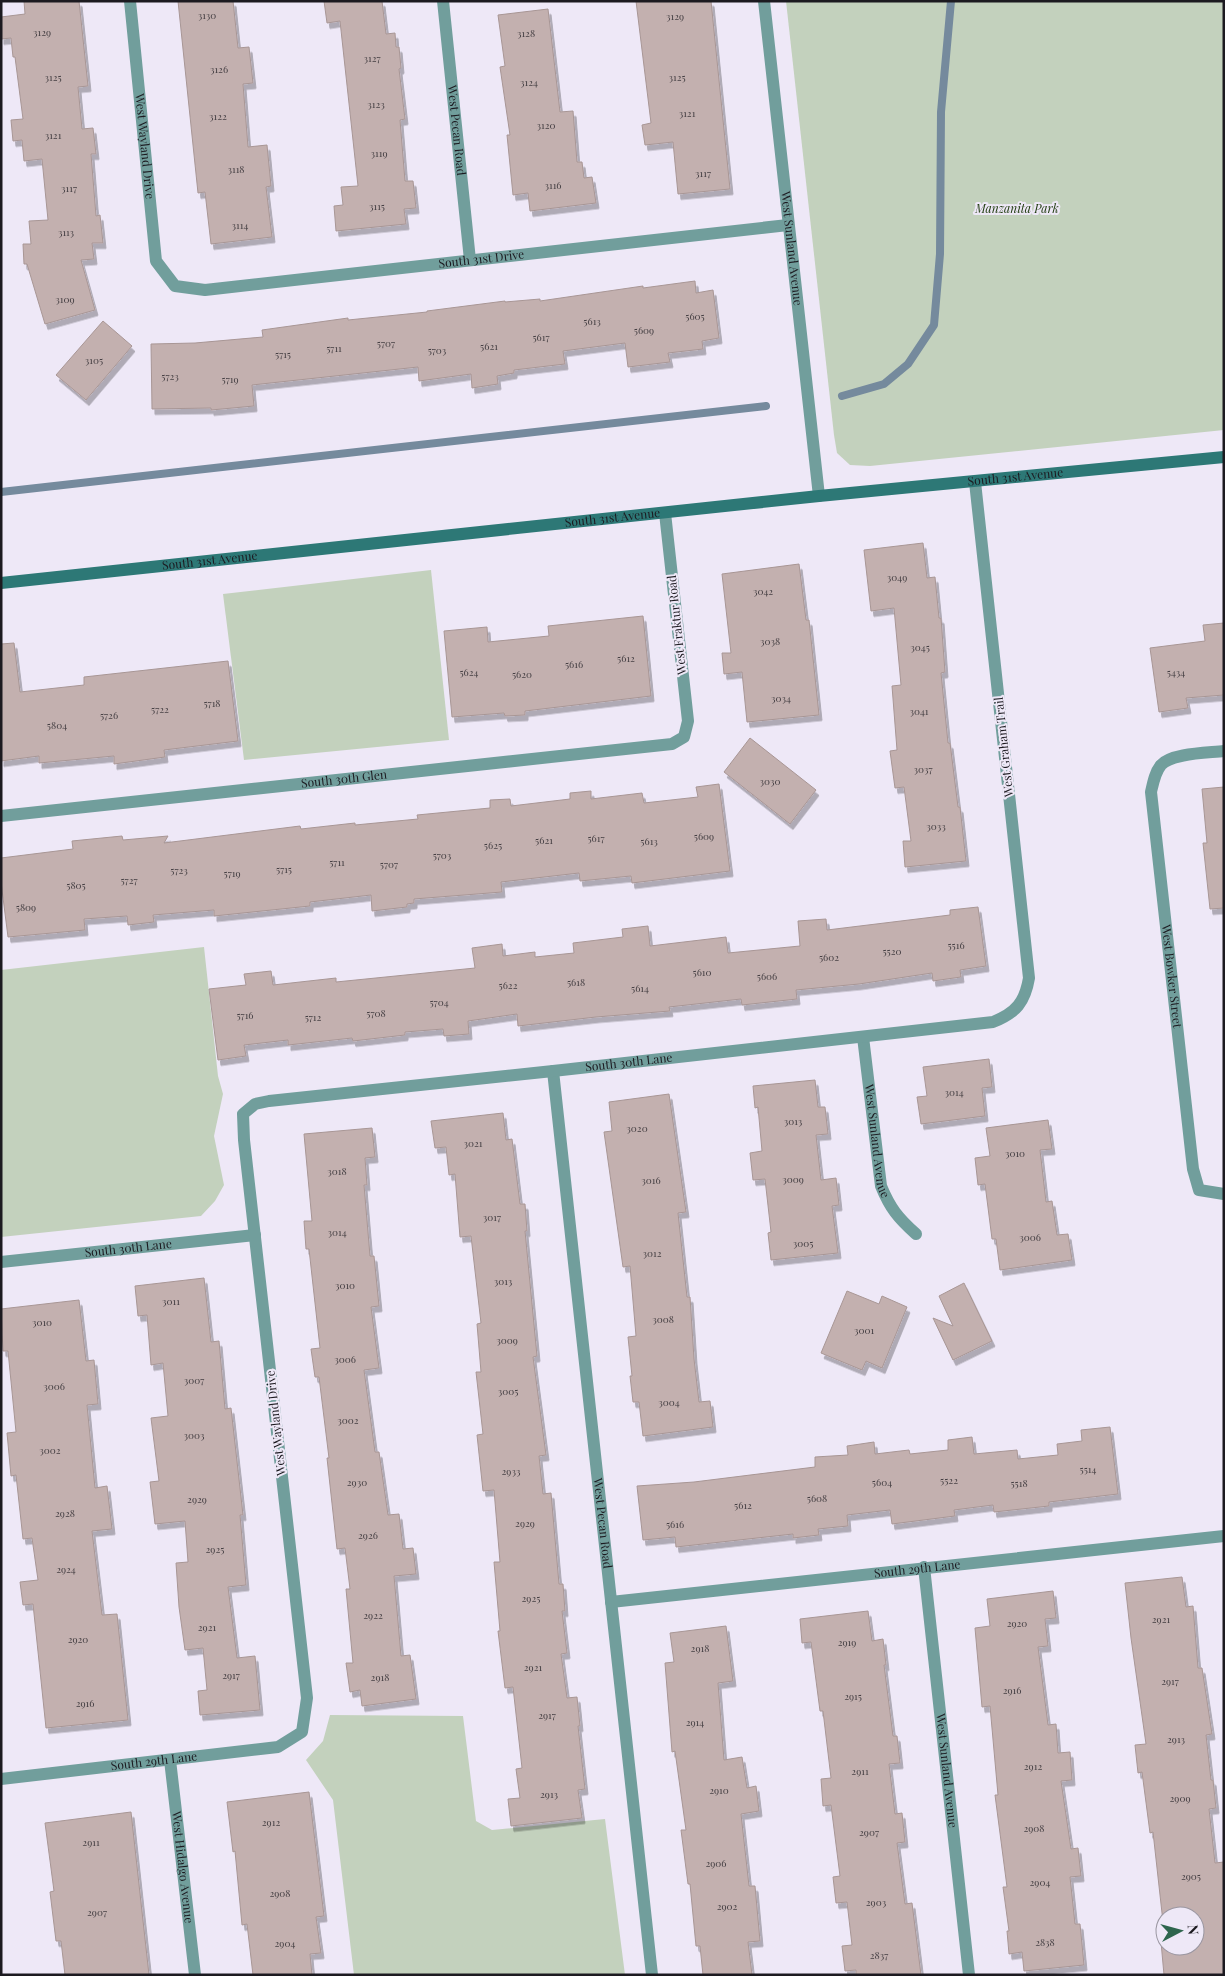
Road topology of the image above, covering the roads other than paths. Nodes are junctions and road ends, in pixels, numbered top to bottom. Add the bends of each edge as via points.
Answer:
1 (130, 1) edge
2 (443, 1) edge
3 (764, 1) edge
4 (788, 225) junction
5 (470, 260) junction
6 (175, 286) joint
7 (1224, 456) edge
8 (975, 482) junction
9 (820, 496) junction
10 (665, 513) junction
11 (1, 584) edge
12 (684, 737) joint
13 (1224, 751) edge
14 (1, 816) edge
15 (1016, 1010) joint
16 (863, 1037) junction
17 (553, 1071) junction
18 (244, 1114) joint
19 (1224, 1194) edge
20 (916, 1234) dead end
21 (254, 1235) junction
22 (1, 1262) edge
23 (1224, 1536) edge
24 (924, 1567) junction
25 (611, 1602) junction
26 (302, 1732) joint
27 (170, 1760) junction
28 (1, 1779) edge
29 (195, 1975) edge
30 (652, 1975) edge
31 (969, 1975) edge

1 - 6 street, West Wayland Drive via 156,260
2 - 5 street, West Pecan Road
3 - 4 street, West Sunland Avenue
4 - 5 street, South 31st Drive
4 - 9 street, West Sunland Avenue
5 - 6 street, South 31st Drive via 205,290
7 - 8 street, South 31st Avenue
8 - 9 street, South 31st Avenue
8 - 15 street, West Graham Trail via 1029,978
9 - 10 street, South 31st Avenue
10 - 11 street, South 31st Avenue
10 - 12 street, West Fraktur Road via 688,721
12 - 14 street, South 30th Glen via 672,744
13 - 19 street, West Bowker Street via 1182,756 1161,765 1151,792 1193,1169 1199,1190
15 - 16 street, South 30th Lane via 993,1022
16 - 17 street, South 30th Lane
16 - 20 street, West Sunland Avenue via 880,1186 889,1206
17 - 18 street, South 30th Lane via 269,1100 255,1104
17 - 25 street, West Pecan Road
18 - 21 street, West Wayland Drive
21 - 22 street, South 30th Lane
21 - 26 street, West Wayland Drive via 306,1698
23 - 24 street, South 29th Lane
24 - 25 street, South 29th Lane
24 - 31 street, West Sunland Avenue
25 - 30 street, West Pecan Road
26 - 27 street, South 29th Lane via 278,1746
27 - 28 street, South 29th Lane
27 - 29 street, West Hidalgo Avenue

